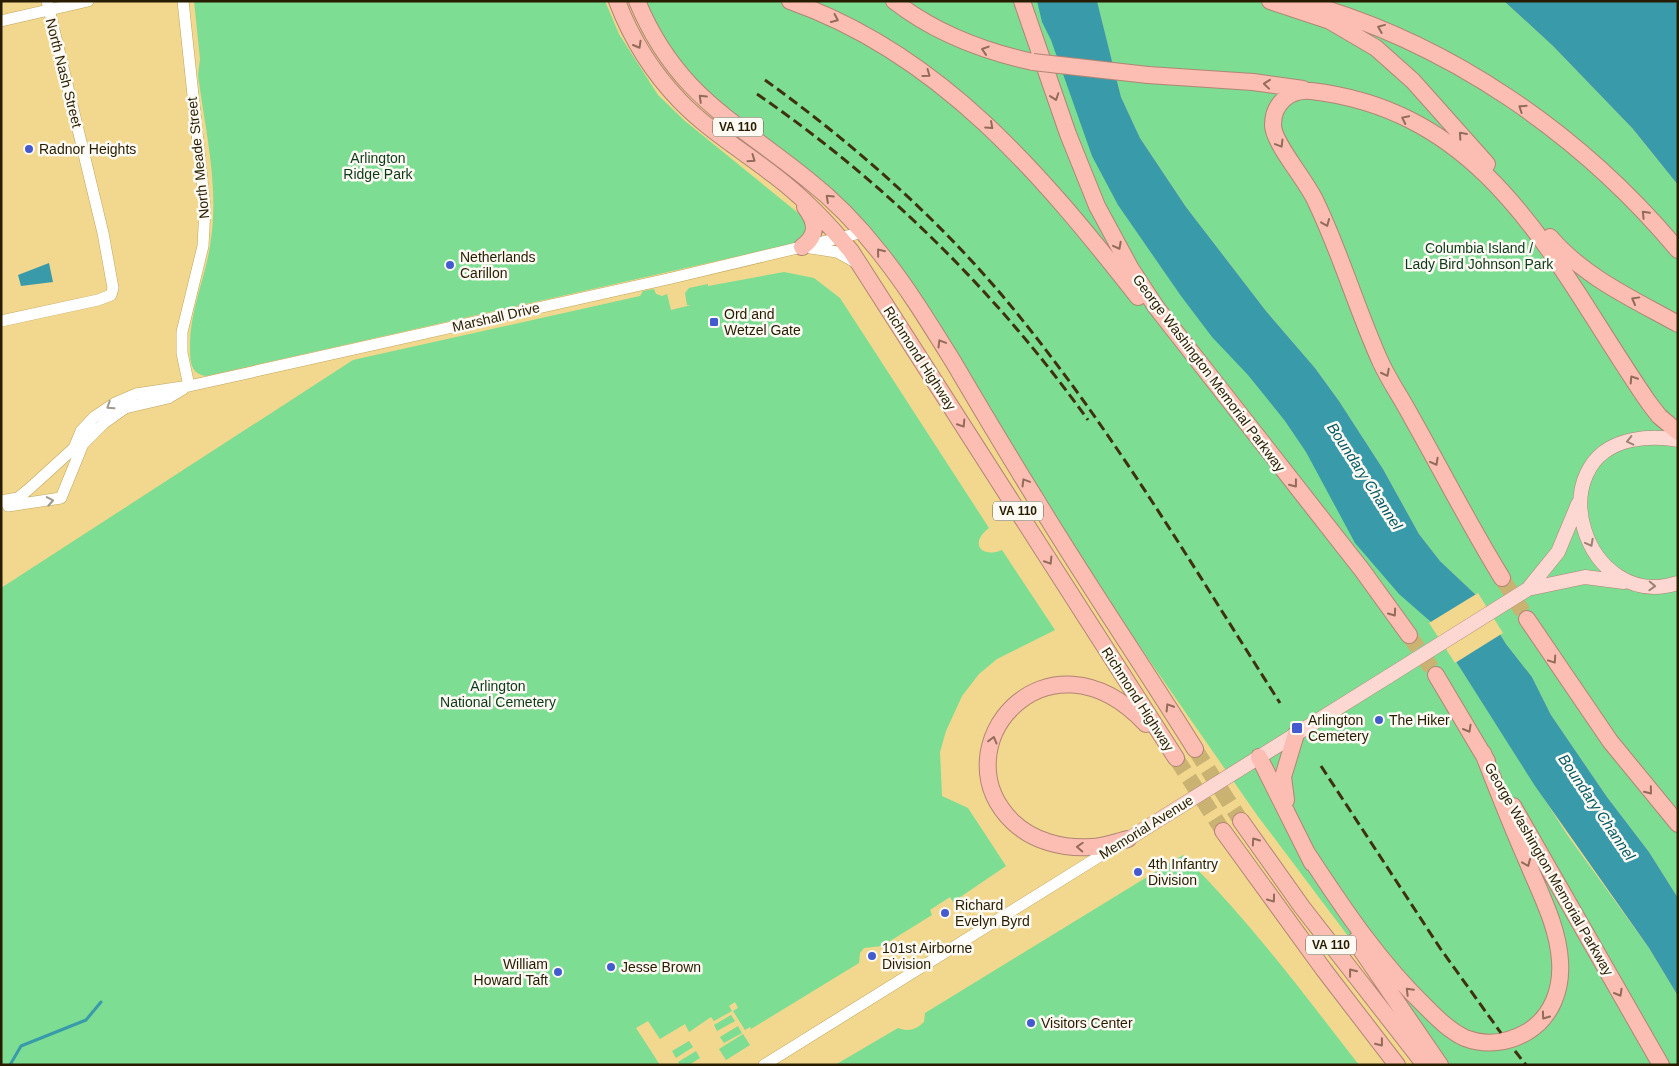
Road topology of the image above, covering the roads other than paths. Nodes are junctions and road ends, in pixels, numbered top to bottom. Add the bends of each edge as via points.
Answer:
1 (88, 1) edge
2 (174, 1) edge
3 (182, 1) edge
4 (617, 1) edge
5 (636, 1) edge
6 (790, 1) edge
7 (894, 1) edge
8 (1022, 1) edge
9 (1270, 1) edge
10 (1298, 1) edge
11 (48, 6) edge
12 (1, 21) edge
13 (190, 76) junction
14 (1315, 92) junction
15 (1500, 188) junction
16 (792, 190) junction
17 (1518, 208) junction
18 (864, 232) junction
19 (840, 238) junction
20 (802, 248) junction
21 (1678, 250) edge
22 (860, 265) junction
23 (1, 321) edge
24 (1678, 324) edge
25 (1191, 353) junction
26 (189, 386) junction
27 (1644, 396) junction
28 (1678, 432) edge
29 (1678, 440) edge
30 (1580, 496) junction
31 (1, 500) edge
32 (1, 507) edge
33 (1502, 578) tunnel mouth
34 (1627, 582) junction
35 (1678, 583) edge
36 (1533, 586) junction
37 (1527, 619) tunnel mouth
38 (1409, 635) tunnel mouth
39 (1436, 675) tunnel mouth
40 (1296, 734) junction
41 (1195, 749) tunnel mouth
42 (1483, 753) junction
43 (1259, 757) junction
44 (1291, 818) junction
45 (1241, 821) tunnel mouth
46 (1678, 824) edge
47 (1223, 831) tunnel mouth
48 (1128, 839) junction
49 (1307, 852) junction
50 (764, 1065) edge
51 (1397, 1065) edge
52 (1425, 1065) edge
53 (1440, 1065) edge
54 (1661, 1065) edge

1 - 11 street
2 - 13 street, North Meade Street
3 - 13 street, North Meade Street
4 -> 16 highway, Richmond Highway / VA 110 via 645,57 680,101
18 -> 5 highway, Richmond Highway / VA 110 via 816,186 693,90 665,56
6 -> 25 highway via 847,25 881,44 937,82 978,116 1047,185 1156,321
14 -> 7 highway, bridge via 1262,83 1033,62 955,38
8 -> 25 highway, George Washington Memorial Parkway via 1097,206 1135,275
15 -> 9 highway via 1485,161 1388,57 1341,26
21 -> 10 highway via 1630,198 1581,153 1480,79 1389,31
11 - 12 street
11 - 23 street, North Nash Street via 114,285 108,297
13 - 26 street, North Meade Street via 205,215 202,253 182,332 182,353
15 -> 14 highway via 1450,144 1411,121 1370,105
14 -> 33 highway via 1298,91 1283,100 1273,118 1275,136 1317,202 1389,378
15 - 17 highway
16 - 19 highway, Richmond Highway / VA 110 via 824,218
16 - 20 highway via 815,224 812,239
24 -> 17 highway via 1580,266
27 -> 17 highway via 1557,261
18 - 19 street, Marshall Drive
41 -> 18 highway, Richmond Highway / VA 110 via 1038,504 919,306
19 - 20 street, Marshall Drive
19 - 22 highway, Richmond Highway / VA 110
20 - 22 street, Marshall Drive via 837,252
20 - 26 street, Marshall Drive
22 - 48 highway, Richmond Highway / VA 110 via 1176,758 1129,707 1114,696 1079,684 1050,685 1014,704 996,730 989,762 991,785 1000,805 1018,826 1042,840 1092,848
25 -> 38 highway, George Washington Memorial Parkway via 1362,570
26 -> 31 street, Marshall Drive via 136,394 114,404 94,417 81,431 74,448 29,490 18,498
32 -> 26 street, Marshall Drive via 61,498 83,444 104,423 126,408 168,398
27 - 28 highway via 1659,416
27 - 29 highway via 1652,418
29 -> 30 main road, Memorial Avenue via 1645,438 1614,446 1592,467
30 -> 34 main road via 1582,522 1591,546 1608,568
30 - 36 main road, Memorial Avenue via 1563,544
34 -> 35 main road, Memorial Avenue via 1651,587
34 - 36 main road, Memorial Avenue via 1585,577
36 - 40 main road, Memorial Avenue, bridge
37 -> 46 highway via 1610,741
39 -> 42 highway, George Washington Memorial Parkway
40 - 43 main road, Memorial Avenue
40 - 44 highway via 1283,777
42 -> 49 highway via 1550,917 1559,951 1558,992 1547,1015 1527,1032 1506,1041 1487,1042 1467,1038 1443,1023 1402,984 1373,949
42 -> 54 highway, George Washington Memorial Parkway
43 - 44 highway
43 - 48 main road, Memorial Avenue
44 - 49 highway
52 -> 45 highway, VA 110 via 1302,907
47 -> 51 highway, VA 110
48 - 50 street, Memorial Avenue
49 - 53 highway via 1356,944

